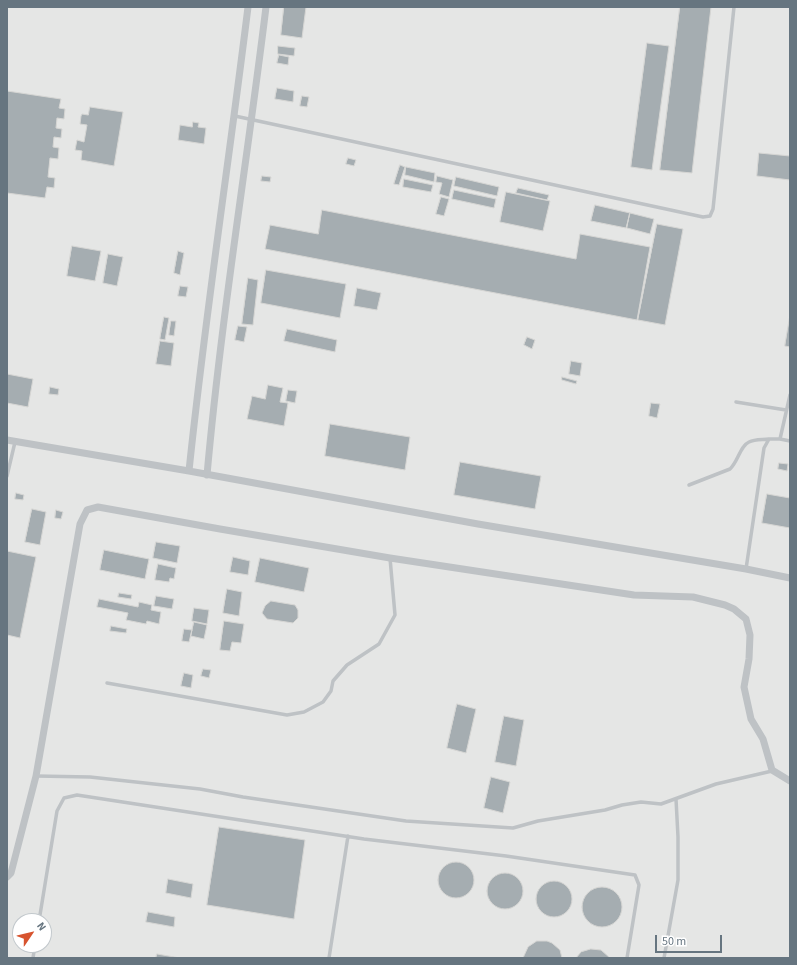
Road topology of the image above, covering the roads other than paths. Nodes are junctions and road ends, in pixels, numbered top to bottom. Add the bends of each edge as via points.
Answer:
1 (248, 7) edge
2 (266, 7) edge
3 (734, 7) edge
4 (235, 116) junction
5 (252, 120) junction
6 (790, 394) edge
7 (736, 402) dead end
8 (786, 410) junction
9 (780, 439) junction
10 (7, 440) edge
11 (769, 440) junction
12 (790, 441) edge
13 (15, 442) junction
14 (189, 471) junction
15 (207, 475) junction
16 (7, 476) edge
17 (689, 485) dead end
18 (390, 558) junction
19 (746, 569) junction
20 (790, 578) edge
21 (107, 683) dead end
22 (772, 770) junction
23 (36, 776) junction
24 (790, 781) edge
25 (676, 799) junction
26 (348, 836) junction
27 (7, 877) edge
28 (40, 913) edge
29 (329, 958) edge
30 (627, 958) edge
31 (664, 958) edge

1 - 4 street
2 - 5 street
3 - 5 lane via 713,209 710,216 703,217
4 - 5 lane
4 - 14 street via 204,336
5 - 15 street via 221,343
6 - 8 lane
7 - 8 lane
8 - 9 lane
9 - 11 lane
9 - 12 lane
10 - 13 street
11 - 17 lane via 749,442 730,469
11 - 19 lane via 764,448
13 - 14 street
13 - 16 lane
14 - 15 street
15 - 19 street
18 - 21 lane via 395,615 379,644 347,665 333,681 331,691 323,702 304,712 287,715
18 - 22 street via 634,595 693,597 734,609 746,619 750,635 744,687 751,719 763,739
18 - 23 street via 98,507 87,510 80,524
19 - 20 street
22 - 24 street
22 - 25 lane via 716,784
23 - 25 lane via 146,783 406,821 513,828 622,805 641,802 661,804
23 - 27 street
25 - 31 lane via 678,880
26 - 28 lane via 77,795 64,798 57,811
26 - 29 lane
26 - 30 lane via 635,875 639,885

